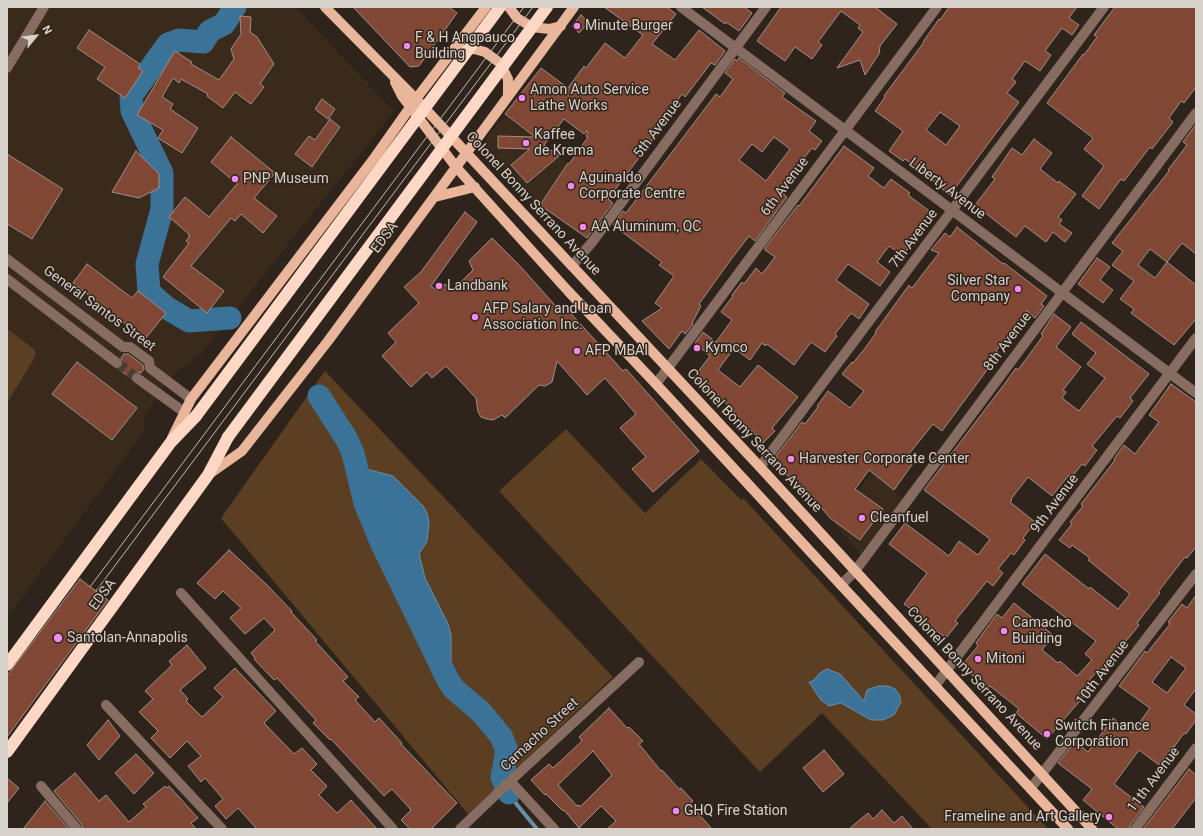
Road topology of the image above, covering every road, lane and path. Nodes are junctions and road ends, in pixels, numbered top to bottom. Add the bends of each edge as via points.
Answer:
1 (44, 7) edge
2 (325, 7) edge
3 (486, 7) edge
4 (500, 7) edge
5 (509, 7) edge
6 (547, 7) edge
7 (574, 7) edge
8 (681, 7) edge
9 (766, 7) edge
10 (937, 7) edge
11 (1104, 7) edge
12 (561, 26) junction
13 (736, 48) junction
14 (451, 54) junction
15 (7, 68) edge
16 (508, 97) junction
17 (413, 103) junction
18 (1196, 113) edge
19 (845, 130) junction
20 (467, 153) junction
21 (456, 167) junction
22 (475, 186) junction
23 (435, 197) junction
24 (953, 210) junction
25 (7, 259) edge
26 (572, 266) junction
27 (22, 270) junction
28 (10, 281) edge
29 (1062, 292) junction
30 (96, 327) junction
31 (1196, 338) edge
32 (87, 340) junction
33 (117, 364) tunnel mouth
34 (668, 370) junction
35 (1170, 373) junction
36 (137, 378) tunnel mouth
37 (656, 384) junction
38 (1196, 393) edge
39 (191, 399) junction
40 (190, 414) junction
41 (760, 467) junction
42 (208, 475) junction
43 (855, 571) junction
44 (1196, 574) edge
45 (841, 585) junction
46 (181, 593) dead end
47 (639, 662) dead end
48 (7, 665) edge
49 (947, 671) junction
50 (936, 686) junction
51 (106, 705) dead end
52 (1196, 748) edge
53 (7, 752) edge
54 (1042, 775) junction
55 (506, 785) junction
56 (40, 786) dead end
57 (1031, 788) junction
58 (77, 829) edge
59 (222, 829) edge
60 (393, 829) edge
61 (460, 829) edge
62 (554, 829) edge
63 (1068, 829) edge
64 (1092, 829) edge
65 (1135, 829) edge

1 - 15 street
2 - 17 main road, Colonel Bonny Serrano Avenue via 392,75
3 - 14 main road
4 - 40 highway, bridge
5 - 12 main road via 517,18 532,27 549,29
6 - 42 highway, EDSA, bridge via 228,437
7 - 12 main road, EDSA
8 - 13 street, Liberty Avenue
9 - 13 street, 5th Avenue
10 - 19 street, 6th Avenue
11 - 24 street, 7th Avenue
12 - 16 main road, EDSA
13 - 19 street, Liberty Avenue
13 - 26 street, 5th Avenue
14 - 16 main road via 474,49 491,55 506,73
14 - 17 main road
16 - 20 main road, EDSA
17 - 20 main road, Colonel Bonny Serrano Avenue
17 - 21 main road, Colonel Bonny Serrano Avenue
17 - 39 main road
18 - 29 street, 8th Avenue
19 - 24 street, Liberty Avenue
19 - 34 street, 6th Avenue
20 - 21 main road, EDSA
20 - 26 main road, Colonel Bonny Serrano Avenue
21 - 22 main road, Colonel Bonny Serrano Avenue
21 - 23 main road, EDSA
22 - 23 main road
22 - 37 main road, Colonel Bonny Serrano Avenue via 568,291
23 - 42 main road, EDSA via 242,451
24 - 29 street, Liberty Avenue
24 - 41 street, 7th Avenue
25 - 27 street, General Santos Street
26 - 34 main road, Colonel Bonny Serrano Avenue
27 - 28 street
27 - 30 street, General Santos Street
28 - 32 street
29 - 35 street, Liberty Avenue
29 - 43 street, 8th Avenue
30 - 32 street
30 - 39 street, General Santos Street via 123,347 130,347 149,361 150,368
31 - 35 street, 9th Avenue
32 - 33 street
34 - 37 street, 6th Avenue
34 - 41 main road, Colonel Bonny Serrano Avenue
35 - 38 street, Liberty Avenue
35 - 49 street, 9th Avenue
36 - 40 street
37 - 45 main road, Colonel Bonny Serrano Avenue
39 - 40 main road
40 - 48 highway
41 - 43 main road, Colonel Bonny Serrano Avenue
42 - 53 highway, EDSA
43 - 45 street, 8th Avenue
43 - 49 main road, Colonel Bonny Serrano Avenue
44 - 54 street, 10th Avenue
45 - 50 main road, Colonel Bonny Serrano Avenue
46 - 60 street
47 - 55 street, Camacho Street
49 - 50 street, 9th Avenue
49 - 54 main road, Colonel Bonny Serrano Avenue
50 - 57 main road, Colonel Bonny Serrano Avenue
51 - 59 street
52 - 65 street, 11th Avenue
54 - 57 street, 10th Avenue
54 - 64 main road, Colonel Bonny Serrano Avenue
55 - 61 street, Camacho Street
55 - 62 street
56 - 58 street
57 - 63 main road, Colonel Bonny Serrano Avenue

